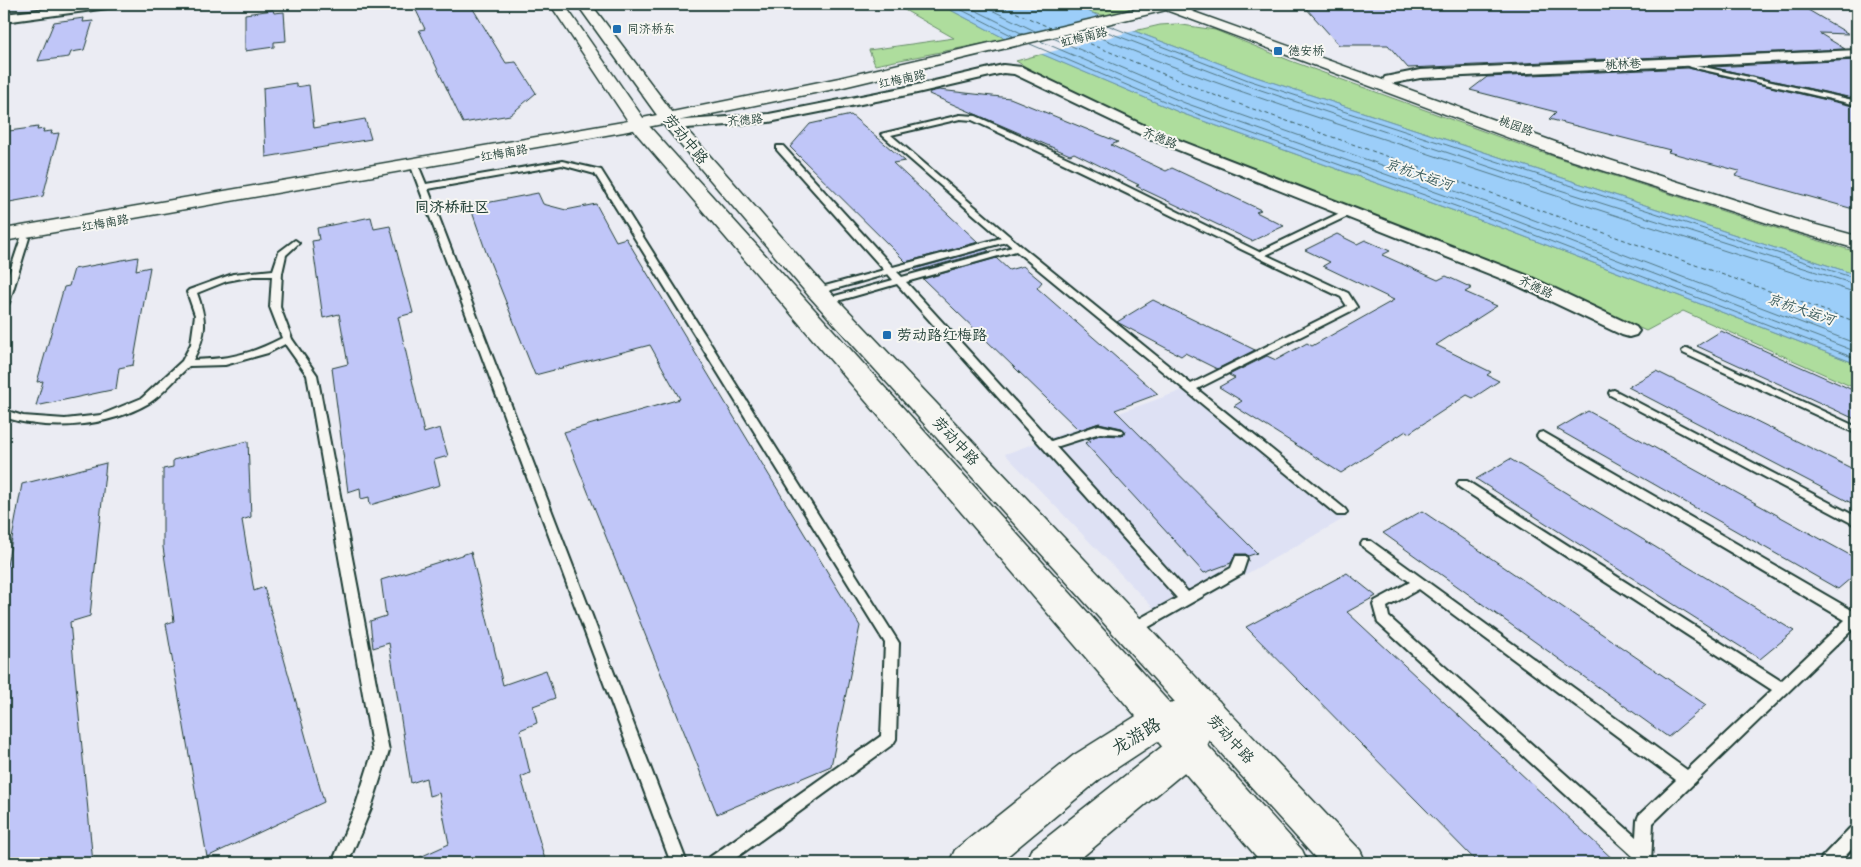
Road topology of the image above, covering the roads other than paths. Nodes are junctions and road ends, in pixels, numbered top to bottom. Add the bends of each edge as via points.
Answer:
1 (115, 4) edge
2 (556, 4) edge
3 (584, 4) edge
4 (1174, 8) edge
5 (4, 18) edge
6 (997, 53) joint
7 (1857, 54) edge
8 (1683, 61) junction
9 (1390, 80) junction
10 (1857, 103) edge
11 (670, 122) junction
12 (640, 127) junction
13 (780, 148) dead end
14 (416, 169) junction
15 (423, 187) junction
16 (1350, 212) junction
17 (4, 234) edge
18 (1857, 234) edge
19 (25, 238) junction
20 (1007, 239) junction
21 (4, 241) edge
22 (295, 243) dead end
23 (1857, 243) edge
24 (1018, 248) junction
25 (1259, 255) junction
26 (891, 271) junction
27 (277, 273) junction
28 (900, 281) junction
29 (822, 296) junction
30 (4, 303) edge
31 (1629, 331) dead end
32 (287, 339) junction
33 (1687, 350) dead end
34 (186, 363) junction
35 (1190, 388) junction
36 (1614, 393) dead end
37 (4, 413) edge
38 (1857, 431) edge
39 (1118, 432) dead end
40 (1543, 436) dead end
41 (1049, 446) junction
42 (1463, 484) dead end
43 (1341, 512) dead end
44 (1857, 522) edge
45 (1367, 544) dead end
46 (1241, 559) dead end
47 (1420, 583) junction
48 (1186, 599) junction
49 (1856, 618) edge
50 (1131, 630) junction
51 (1782, 689) junction
52 (1206, 712) junction
53 (1162, 719) junction
54 (1187, 748) junction
55 (1688, 780) junction
56 (1856, 834) edge
57 (1643, 859) edge
58 (340, 863) edge
59 (679, 863) edge
60 (716, 863) edge
61 (969, 863) edge
62 (1045, 863) edge
63 (1288, 863) edge
64 (1346, 863) edge
65 (1828, 863) edge

1 - 5 street
2 - 12 main road, 劳动中路
3 - 11 main road, 劳动中路
4 - 6 main road, 虹梅南路
4 - 9 main road, 桃园路
4 - 23 main road via 1562,151
6 - 11 main road, 红梅南路
7 - 8 street, 桃林巷
8 - 9 street, 桃林巷 via 1420,74
8 - 10 lane via 1693,66
9 - 18 main road, 桃园路 via 1563,143
11 - 12 main road, 红梅南路
11 - 16 street, 齐德路 via 769,118 1003,69 1017,70 1153,135
11 - 29 main road, 劳动中路
12 - 14 main road, 红梅南路
12 - 17 main road, 红梅南路
12 - 53 main road, 劳动中路
13 - 26 lane
14 - 15 lane
14 - 19 main road, 红梅南路
15 - 59 lane
15 - 60 lane via 562,163 598,172 892,643 888,739
16 - 25 lane
16 - 31 street, 齐德路 via 1519,279
19 - 21 main road, 红梅南路
19 - 30 lane
20 - 24 lane
20 - 25 lane via 884,134 960,117 973,118
20 - 26 lane
22 - 27 lane via 282,254
24 - 28 lane
24 - 35 lane
25 - 35 lane via 1345,295 1352,307
26 - 28 lane
26 - 29 lane
27 - 32 lane via 275,307
27 - 34 lane via 254,272 225,277 192,292 200,315 196,344
28 - 29 lane
28 - 41 lane
29 - 50 main road, 劳动中路
32 - 34 lane via 264,352 226,362
32 - 58 lane via 312,375 381,751 363,808
33 - 38 lane
34 - 37 lane via 146,400 102,418 65,422 22,419
35 - 43 lane
36 - 44 lane
39 - 41 lane via 1099,430
40 - 49 lane
41 - 48 lane
42 - 51 lane
45 - 47 lane
46 - 48 lane via 1237,571
47 - 55 lane
47 - 57 lane via 1380,605 1383,619
48 - 50 lane
49 - 51 lane
50 - 52 main road, 劳动中路
51 - 55 lane
52 - 53 main road, 龙游路
52 - 54 main road
52 - 64 main road, 劳动中路
53 - 54 main road, 劳动中路
53 - 61 main road, 龙游路 via 1087,766
54 - 62 main road
54 - 63 main road, 劳动中路
55 - 57 lane via 1646,820
56 - 65 lane

